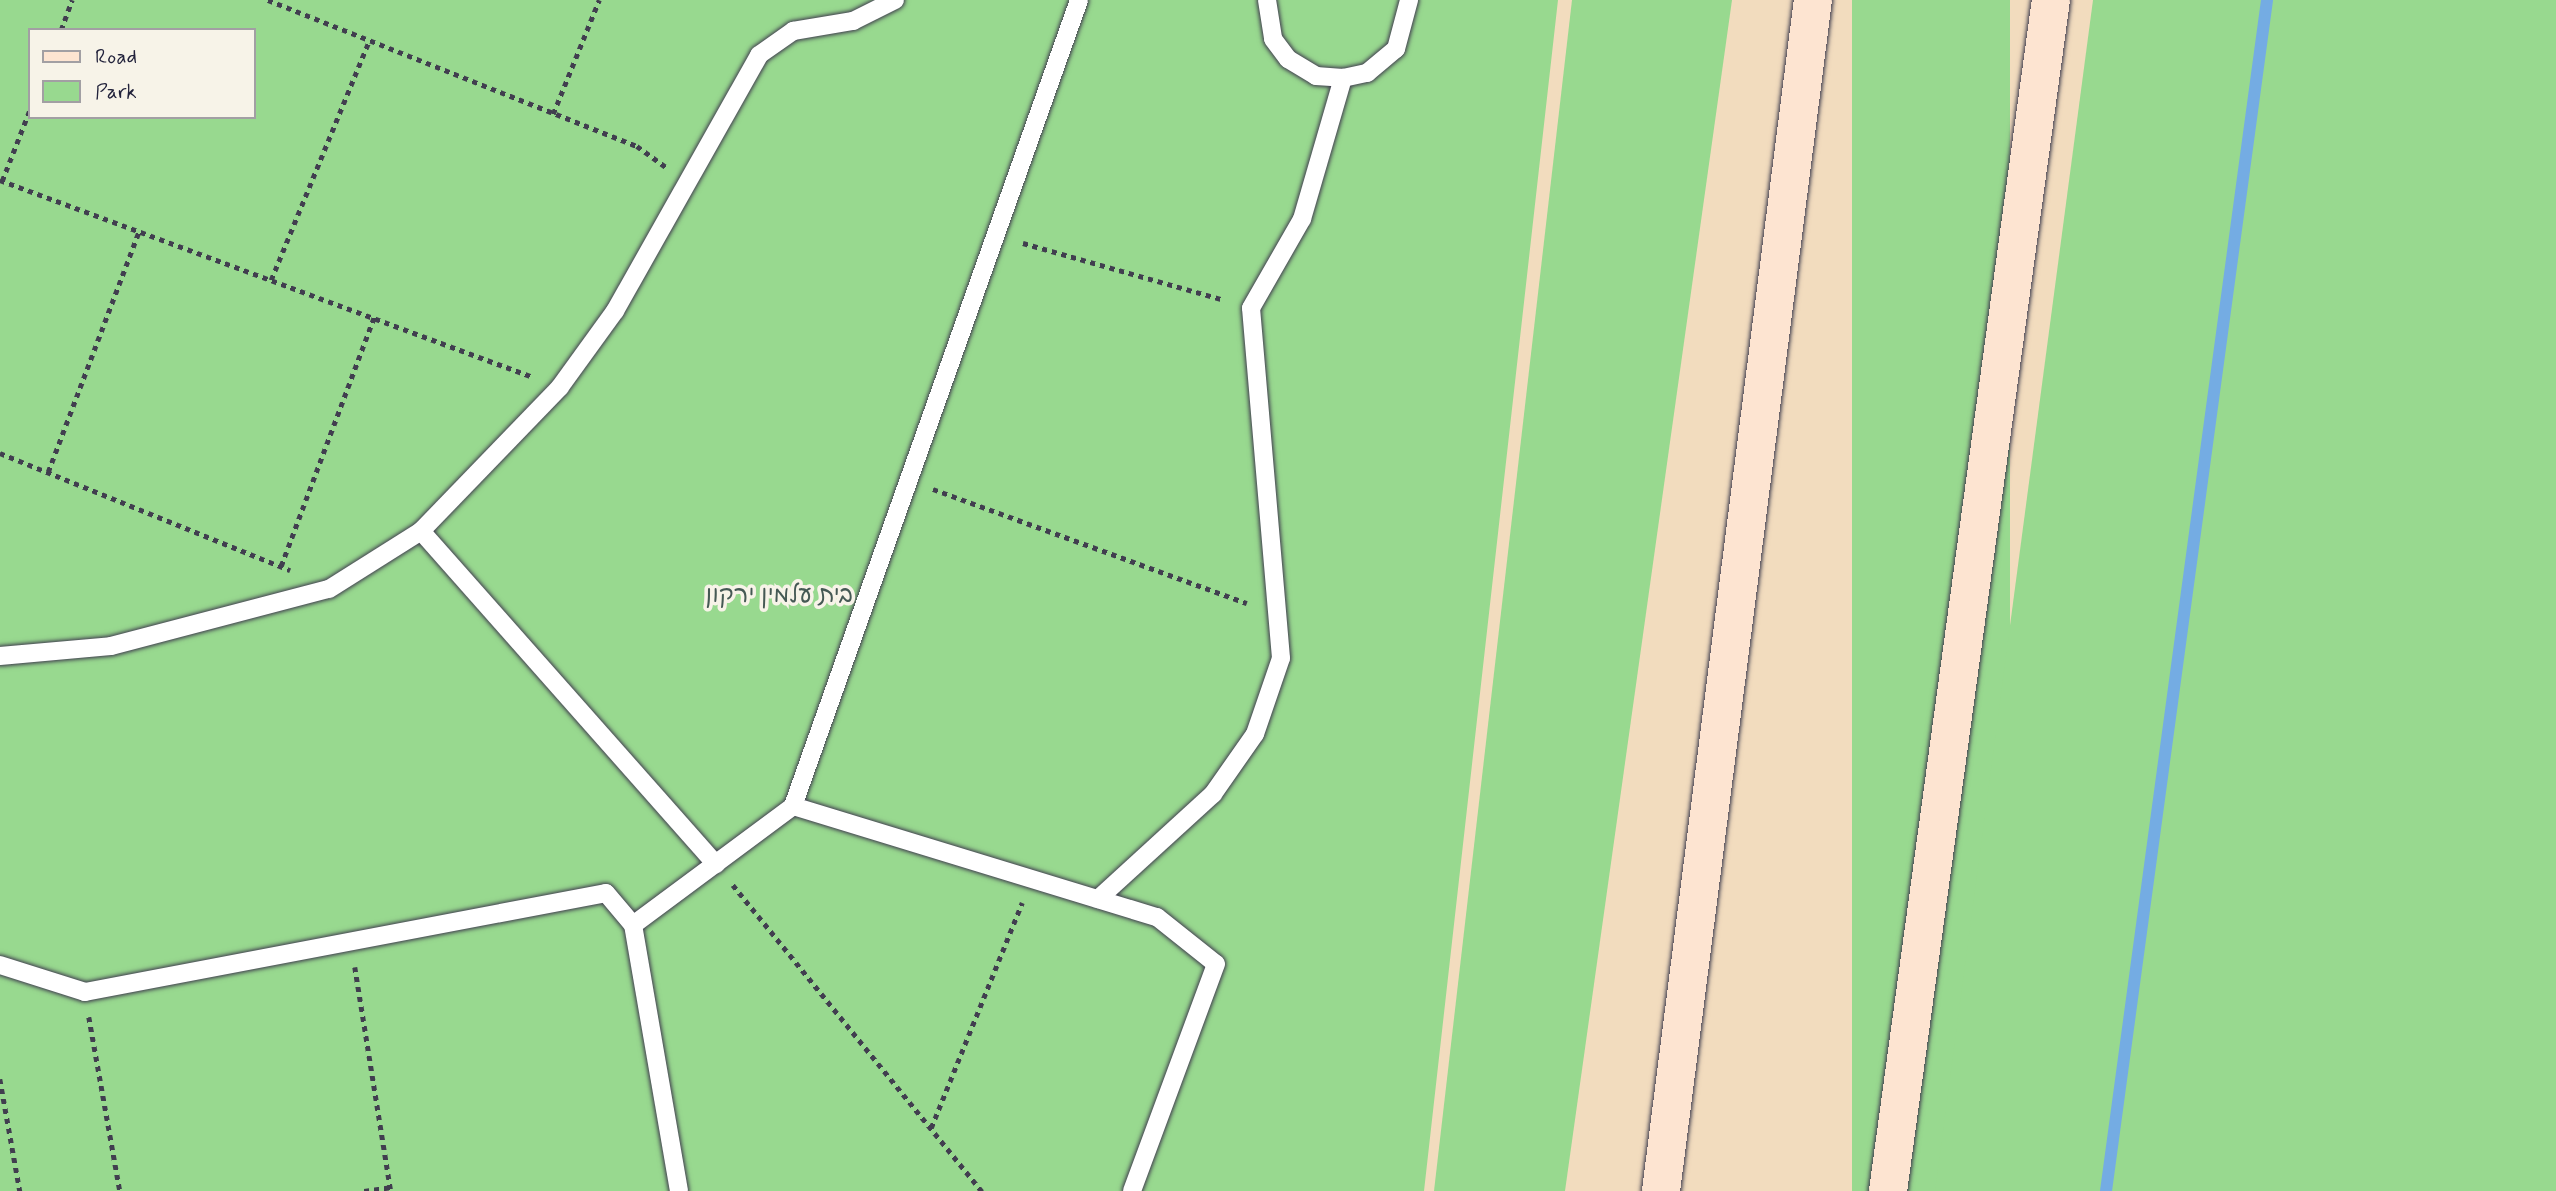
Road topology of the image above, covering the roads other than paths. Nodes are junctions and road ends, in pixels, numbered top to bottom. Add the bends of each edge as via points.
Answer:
1 (895, 0) edge
2 (1079, 0) edge
3 (1267, 0) edge
4 (1409, 0) edge
5 (1813, 0) edge
6 (2051, 0) edge
7 (1343, 78) junction
8 (421, 531) junction
9 (0, 656) edge
10 (793, 806) junction
11 (716, 864) junction
12 (1098, 899) junction
13 (633, 925) junction
14 (0, 965) edge
15 (680, 1191) edge
16 (1132, 1191) edge
17 (1661, 1191) edge
18 (1888, 1191) edge

1 - 8 lane via 853,21 793,31 759,55 615,311 561,387
2 - 10 lane
3 - 7 lane via 1273,39 1288,59 1316,76
4 - 7 lane via 1396,49 1367,73
5 - 17 main road
6 - 18 main road
7 - 12 lane via 1302,219 1251,308 1281,657 1255,734 1213,794
8 - 9 lane via 329,589 111,646
8 - 11 lane
10 - 11 lane
10 - 12 lane
11 - 13 lane
12 - 16 lane via 1157,917 1216,964
13 - 14 lane via 606,893 85,992
13 - 15 lane

